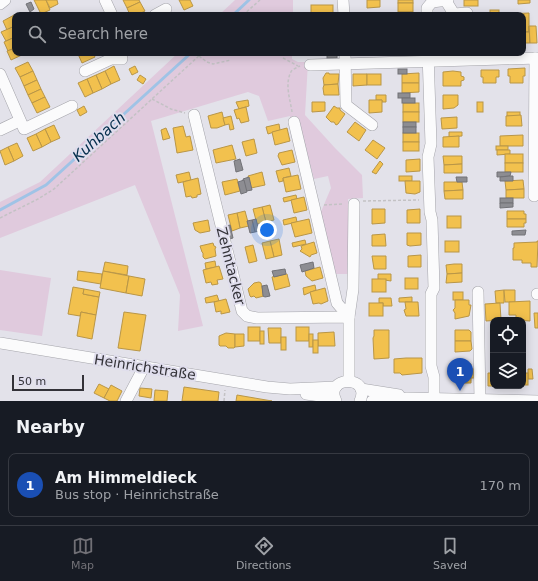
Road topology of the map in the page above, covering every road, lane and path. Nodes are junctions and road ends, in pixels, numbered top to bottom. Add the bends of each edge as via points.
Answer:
1 (6, 0) edge
2 (105, 0) edge
3 (260, 0) edge
4 (343, 0) edge
5 (447, 1) edge
6 (0, 4) edge
7 (166, 9) dead end
8 (111, 12) edge
9 (160, 12) edge
10 (247, 12) edge
11 (344, 12) edge
12 (427, 12) edge
13 (453, 12) edge
14 (121, 56) edge
15 (199, 56) joint
16 (428, 57) edge
17 (283, 58) dead end
18 (345, 58) edge
19 (537, 58) edge
20 (231, 60) dead end
21 (304, 66) junction
22 (85, 71) dead end
23 (0, 74) edge
24 (152, 99) junction
25 (72, 106) dead end
26 (194, 115) joint
27 (19, 121) junction
28 (294, 122) joint
29 (372, 125) dead end
30 (0, 130) edge
31 (534, 196) dead end
32 (391, 200) dead end
33 (430, 200) junction
34 (354, 204) dead end
35 (0, 218) edge
36 (334, 289) junction
37 (353, 289) junction
38 (478, 292) dead end
39 (349, 317) junction
40 (0, 343) edge
41 (144, 367) junction
42 (349, 380) junction
43 (361, 389) junction
44 (335, 396) edge
45 (407, 398) junction
46 (434, 398) junction
47 (480, 400) junction
48 (538, 400) edge
49 (126, 401) edge
50 (360, 401) edge
51 (372, 401) edge
52 (519, 401) edge

1 - 6 street
2 - 8 street
3 - 10 path
4 - 11 street
5 - 12 street via 432,2
5 - 13 street
7 - 9 street
14 - 22 street
15 - 20 path via 213,64
15 - 24 path
16 - 18 street
16 - 19 street
16 - 33 street
17 - 21 path
18 - 21 street
18 - 29 street via 346,105
19 - 31 street
21 - 28 path via 292,70 288,80
23 - 27 street
24 - 26 path via 170,109
24 - 35 path via 54,189
25 - 27 street via 24,129
26 - 39 street, Zehntacker via 242,310 247,316 257,318
27 - 30 street
28 - 36 street
32 - 33 path
33 - 46 street via 434,288 431,294 431,366
34 - 37 street
36 - 37 street
36 - 39 street via 337,303
37 - 39 street
38 - 47 street
39 - 42 street
40 - 41 street, Heinrichstraße
41 - 44 street, Heinrichstraße via 290,389 307,394
41 - 49 street
42 - 43 street
42 - 44 street via 339,383
43 - 45 street
43 - 50 street
45 - 46 street
45 - 51 street
46 - 47 street
47 - 52 street
48 - 52 street

